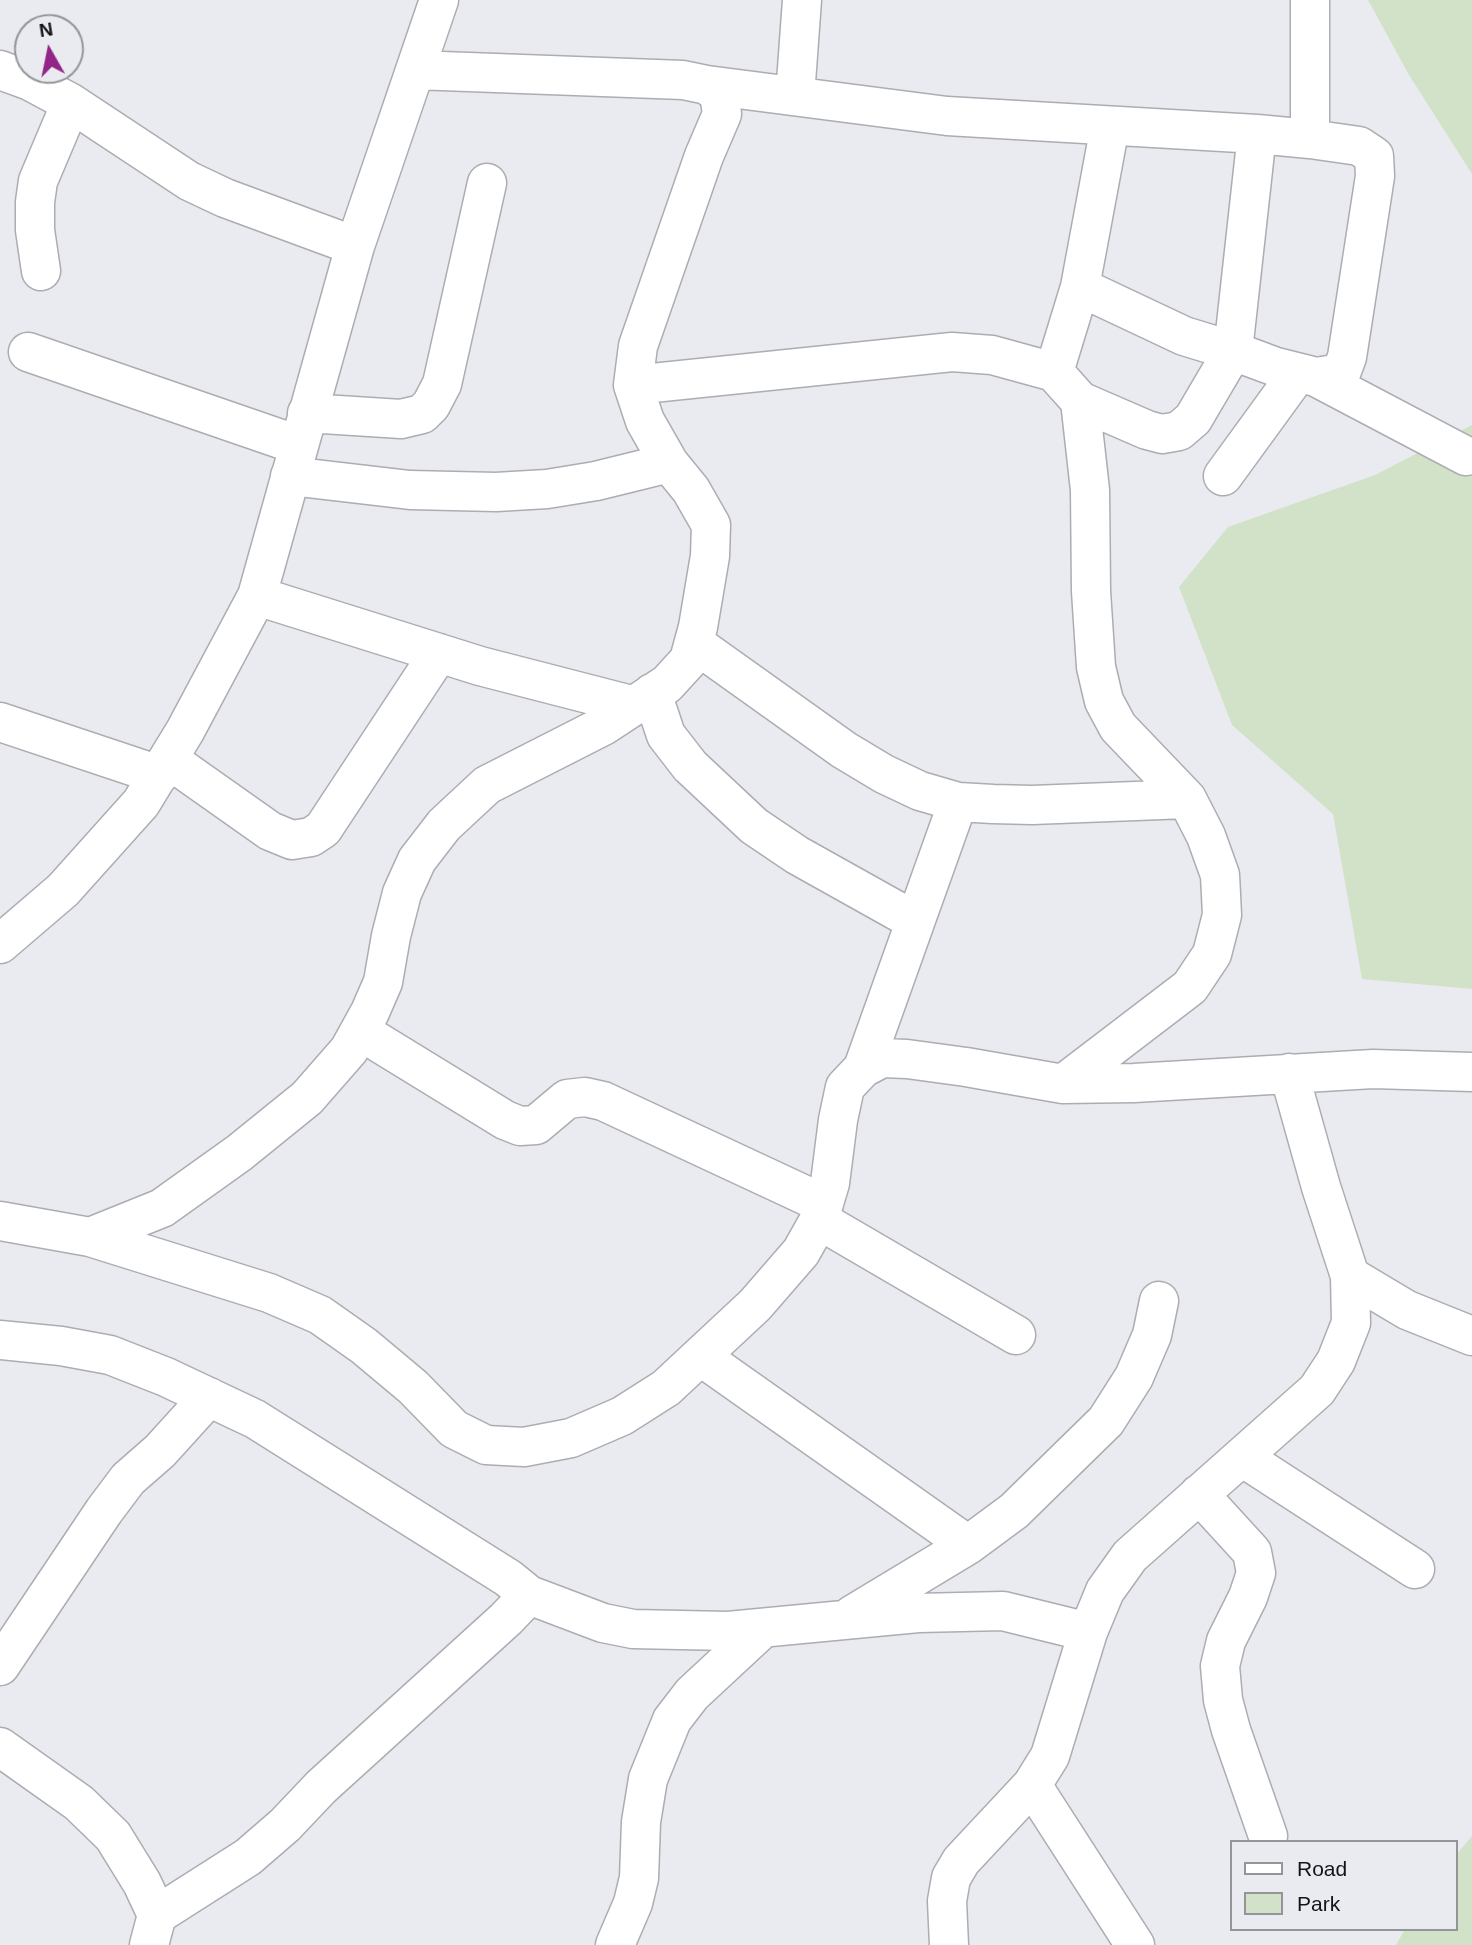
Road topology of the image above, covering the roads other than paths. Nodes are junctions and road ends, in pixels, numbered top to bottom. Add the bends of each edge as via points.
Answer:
1 (439, 0) edge
2 (802, 0) edge
3 (1310, 0) edge
4 (0, 70) edge
5 (415, 71) junction
6 (708, 85) junction
7 (795, 96) junction
8 (71, 103) junction
9 (1110, 126) junction
10 (1257, 134) junction
11 (1310, 139) junction
12 (487, 183) dead end
13 (355, 246) junction
14 (41, 271) dead end
15 (1080, 287) junction
16 (1233, 351) junction
17 (28, 352) dead end
18 (1054, 372) junction
19 (1307, 375) junction
20 (633, 385) junction
21 (1080, 401) junction
22 (298, 444) junction
23 (1466, 456) dead end
24 (669, 463) junction
25 (1223, 476) dead end
26 (257, 596) junction
27 (694, 643) junction
28 (439, 653) junction
29 (644, 700) junction
30 (0, 722) edge
31 (163, 767) junction
32 (1187, 799) junction
33 (958, 802) junction
34 (915, 921) junction
35 (0, 944) edge
36 (360, 1031) junction
37 (863, 1068) junction
38 (1306, 1072) junction
39 (1472, 1072) edge
40 (1063, 1084) junction
41 (822, 1212) junction
42 (0, 1222) edge
43 (90, 1237) junction
44 (1360, 1281) junction
45 (1159, 1301) dead end
46 (1016, 1335) dead end
47 (1472, 1336) edge
48 (0, 1340) edge
49 (700, 1356) junction
50 (209, 1398) junction
51 (1242, 1457) junction
52 (1199, 1494) junction
53 (968, 1545) junction
54 (1415, 1569) dead end
55 (529, 1595) junction
56 (845, 1620) junction
57 (762, 1629) junction
58 (1088, 1632) junction
59 (0, 1666) edge
60 (0, 1747) edge
61 (1032, 1785) junction
62 (1268, 1836) dead end
63 (153, 1930) edge
64 (615, 1945) edge
65 (948, 1945) edge
66 (1135, 1945) edge

1 - 5 street
2 - 7 street
3 - 11 street
4 - 8 street
5 - 6 street via 653,78
5 - 13 street
6 - 7 street
6 - 20 street via 719,94 722,114 638,346
7 - 9 street via 947,116
8 - 13 street via 189,181
8 - 14 street via 38,181 34,202
9 - 10 street
9 - 15 street
10 - 11 street
10 - 16 street
11 - 19 street via 1359,146 1374,156 1375,176 1347,357 1340,373
12 - 22 street via 442,384 431,405 422,414
13 - 22 street
15 - 16 street via 1184,337
15 - 18 street
16 - 19 street
16 - 21 street via 1193,419 1179,431 1162,434 1147,430
17 - 22 street
18 - 20 street via 992,355 952,352
18 - 21 street
19 - 23 street
19 - 25 street
20 - 24 street via 645,421
21 - 32 street via 1090,490 1096,667 1104,701 1118,727
22 - 24 street via 410,490 547,489
22 - 26 street
24 - 27 street via 711,525 706,586
26 - 28 street
26 - 31 street
27 - 29 street via 689,660
27 - 33 street via 844,750 920,790
28 - 29 street via 480,666
28 - 31 street via 323,829 311,837 292,840 270,831
29 - 34 street via 690,766 754,826
29 - 36 street via 487,785 444,825 417,860 402,893 383,982
30 - 31 street
31 - 35 street via 141,803 63,890
32 - 33 street via 1032,805
32 - 40 street via 1220,875 1222,915 1212,954 1189,988
33 - 34 street
34 - 37 street
36 - 41 street via 520,1126 536,1125 567,1100 603,1101
36 - 43 street via 307,1098 239,1153 162,1208
37 - 40 street via 882,1058 907,1059
37 - 41 street via 845,1087
38 - 39 street
38 - 40 street
38 - 44 street via 1321,1186
41 - 46 street
41 - 49 street via 800,1252 755,1305
42 - 43 street
43 - 49 street via 270,1293 320,1315 413,1387 454,1429 486,1445 524,1447 584,1433 666,1388
44 - 47 street via 1407,1310
44 - 51 street via 1336,1362 1317,1390
45 - 53 street via 1152,1335 1134,1377 1106,1421 1014,1511
48 - 50 street via 110,1355
49 - 53 street
50 - 55 street via 255,1419
50 - 59 street via 128,1479
51 - 52 street
51 - 54 street
52 - 58 street via 1130,1556 1105,1591
52 - 62 street via 1252,1552 1256,1573 1220,1666 1228,1720
53 - 56 street
55 - 57 street via 603,1623 633,1629
55 - 63 street via 285,1825
56 - 57 street
56 - 58 street via 1003,1611
57 - 64 street via 692,1694 672,1720 648,1779 639,1878
58 - 61 street via 1050,1756
60 - 63 street via 79,1803 113,1836 142,1882
61 - 65 street via 961,1861 951,1878
61 - 66 street

